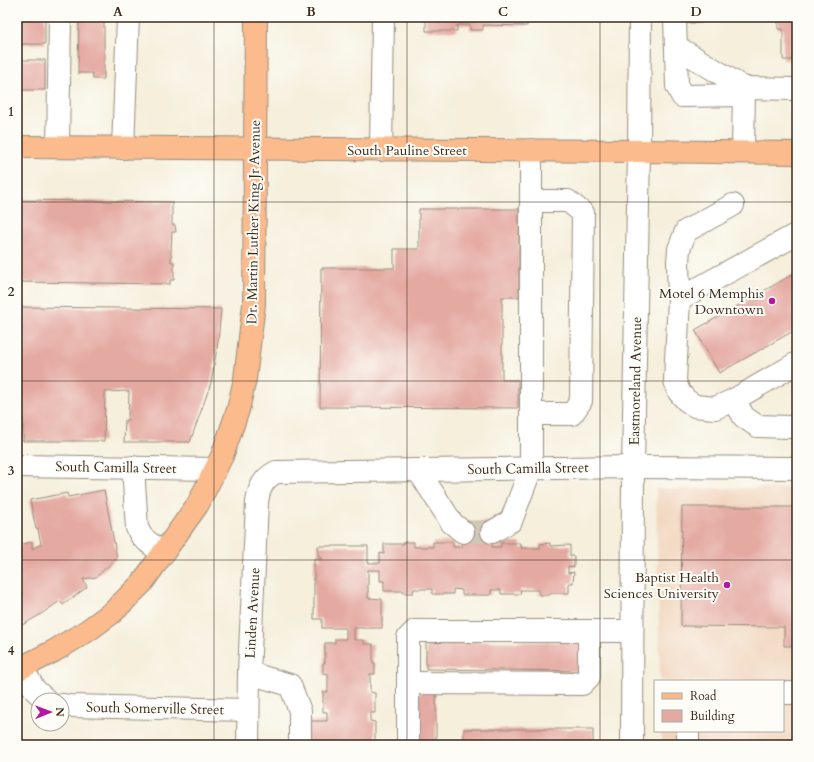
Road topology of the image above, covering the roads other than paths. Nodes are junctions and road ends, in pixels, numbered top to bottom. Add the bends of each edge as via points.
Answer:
1 (60, 17) edge
2 (128, 17) edge
3 (256, 17) edge
4 (382, 17) edge
5 (640, 17) edge
6 (675, 17) edge
7 (677, 47) junction
8 (797, 89) edge
9 (744, 92) junction
10 (17, 147) edge
11 (58, 147) junction
12 (123, 148) junction
13 (254, 149) junction
14 (380, 150) junction
15 (532, 150) junction
16 (639, 151) junction
17 (743, 152) junction
18 (797, 153) edge
19 (532, 201) junction
20 (733, 205) dead end
21 (797, 234) edge
22 (679, 298) junction
23 (797, 363) edge
24 (732, 401) junction
25 (532, 414) junction
26 (797, 425) edge
27 (17, 466) edge
28 (133, 467) junction
29 (633, 467) junction
30 (531, 468) junction
31 (797, 468) edge
32 (216, 469) junction
33 (418, 470) junction
34 (263, 483) joint
35 (462, 532) dead end
36 (492, 532) tunnel mouth
37 (162, 554) junction
38 (632, 631) junction
39 (589, 632) junction
40 (19, 669) edge
41 (249, 673) junction
42 (408, 682) junction
43 (37, 692) edge
44 (784, 693) edge
45 (797, 693) edge
46 (70, 706) edge
47 (248, 710) junction
48 (688, 732) edge
49 (248, 745) edge
50 (300, 745) edge
51 (408, 745) edge
52 (632, 745) edge
53 (688, 745) edge

1 - 11 street
2 - 12 street
3 - 13 main road, Dr. Martin Luther King Jr Avenue
4 - 14 street
5 - 16 street, Eastmoreland Avenue
6 - 7 street
7 - 9 street
7 - 9 street via 677,86 682,96
8 - 9 street
9 - 17 street
10 - 11 main road, South Pauline Street
11 - 12 main road, South Pauline Street
12 - 13 main road, South Pauline Street
13 - 14 main road, South Pauline Street
13 - 32 main road, Dr. Martin Luther King Jr Avenue via 254,304 246,371 238,410
14 - 15 main road, South Pauline Street
15 - 16 main road, South Pauline Street
15 - 19 street
16 - 17 main road, South Pauline Street
16 - 29 street, Eastmoreland Avenue
17 - 18 main road, South Pauline Street
19 - 25 street
19 - 25 street via 568,201 583,213 581,401 572,414
20 - 22 street via 686,231 679,249
21 - 22 street
22 - 24 street via 675,381 679,392 695,406 715,408
23 - 24 street
24 - 26 street via 734,400 744,416 758,426
25 - 30 street
27 - 28 street, South Camilla Street
28 - 32 street, South Camilla Street
28 - 37 street via 137,528 142,537
29 - 30 street, South Camilla Street
29 - 31 street, South Camilla Street
29 - 38 street, Eastmoreland Avenue
30 - 33 street, South Camilla Street
30 - 36 street via 511,521
32 - 37 main road, Dr. Martin Luther King Jr Avenue via 198,504
33 - 34 street, South Camilla Street via 276,472
33 - 35 street via 452,523
34 - 41 street, Linden Avenue via 257,502
37 - 40 main road, Dr. Martin Luther King Jr Avenue via 142,583 113,612 87,631
38 - 39 street
38 - 52 street, Eastmoreland Avenue
39 - 42 street via 415,630 408,638
39 - 42 street via 589,677 582,684
40 - 43 street
41 - 47 street, Linden Avenue
41 - 50 street via 290,685 300,712
42 - 51 street
44 - 45 street
46 - 47 street, South Somerville Street
47 - 49 street, Linden Avenue
48 - 53 street

